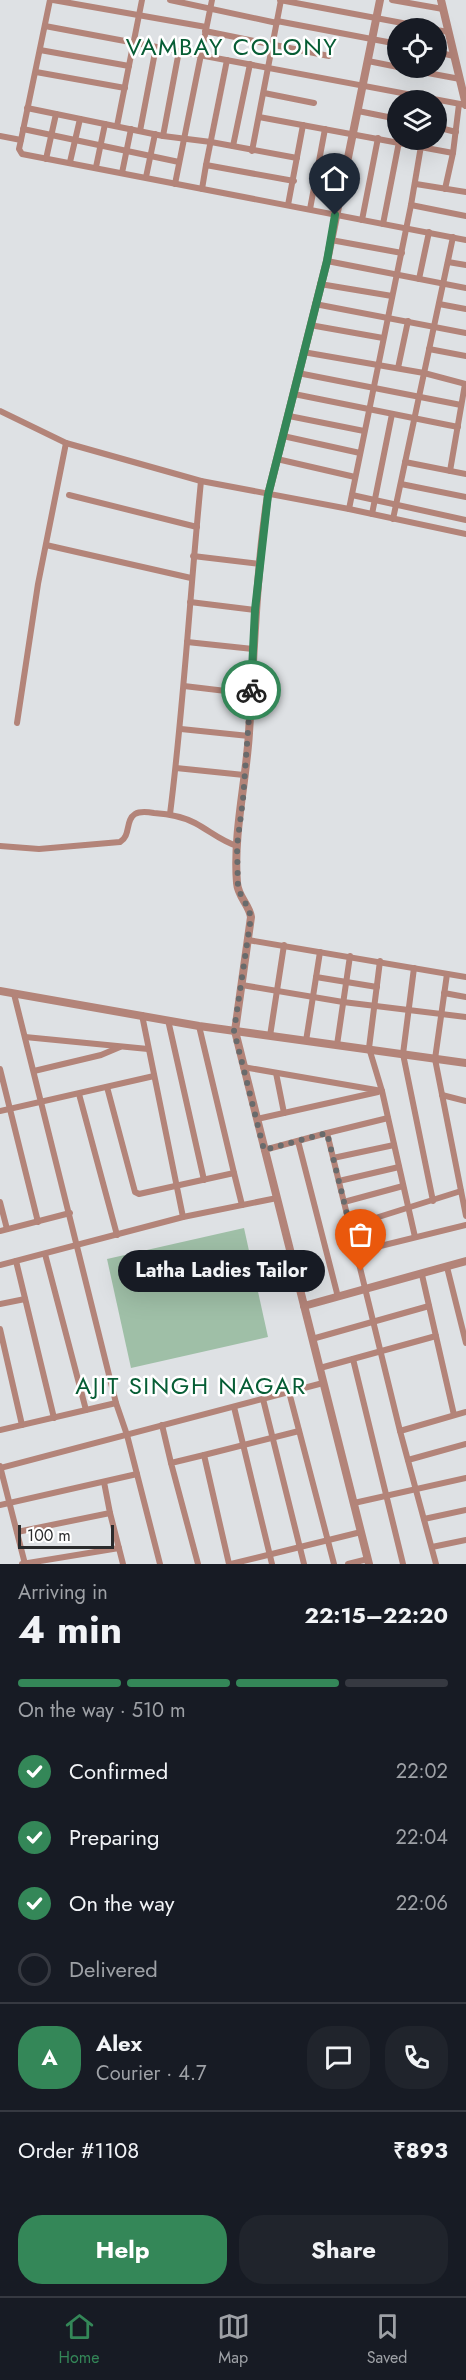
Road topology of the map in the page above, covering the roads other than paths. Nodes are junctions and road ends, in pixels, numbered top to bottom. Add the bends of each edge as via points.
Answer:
1 (52, 0) edge
2 (142, 0) edge
3 (170, 0) edge
4 (281, 0) edge
5 (380, 0) edge
6 (392, 0) edge
7 (441, 0) edge
8 (211, 4) edge
9 (443, 9) junction
10 (139, 15) junction
11 (378, 18) junction
12 (387, 20) edge
13 (277, 22) junction
14 (45, 26) junction
15 (205, 29) junction
16 (449, 32) joint
17 (373, 40) junction
18 (133, 42) junction
19 (387, 42) edge
20 (273, 43) junction
21 (156, 47) junction
22 (40, 50) junction
23 (179, 51) junction
24 (447, 54) edge
25 (200, 55) junction
26 (329, 56) dead end
27 (454, 56) junction
28 (227, 60) junction
29 (368, 61) junction
30 (250, 64) junction
31 (387, 65) edge
32 (129, 66) junction
33 (268, 67) junction
34 (36, 72) junction
35 (447, 76) edge
36 (460, 79) junction
37 (363, 86) junction
38 (125, 88) junction
39 (264, 93) junction
40 (314, 103) dead end
41 (464, 105) edge
42 (27, 108) junction
43 (358, 111) junction
44 (56, 114) junction
45 (259, 117) junction
46 (387, 117) edge
47 (80, 119) junction
48 (105, 124) junction
49 (303, 125) junction
50 (117, 126) junction
51 (23, 129) junction
52 (131, 129) junction
53 (325, 129) junction
54 (447, 130) edge
55 (140, 131) junction
56 (456, 132) junction
57 (154, 134) junction
58 (353, 134) junction
59 (51, 135) junction
60 (0, 136) edge
61 (163, 136) junction
62 (378, 138) junction
63 (184, 139) junction
64 (21, 140) junction
65 (76, 140) junction
66 (387, 140) edge
67 (211, 142) junction
68 (101, 146) junction
69 (233, 146) junction
70 (397, 150) edge
71 (420, 150) edge
72 (439, 150) edge
73 (252, 151) junction
74 (127, 152) junction
75 (453, 153) junction
76 (150, 156) junction
77 (297, 158) junction
78 (46, 159) junction
79 (70, 162) junction
80 (179, 162) junction
81 (206, 165) junction
82 (96, 167) junction
83 (122, 173) junction
84 (146, 177) junction
85 (294, 181) junction
86 (175, 184) junction
87 (416, 184) junction
88 (202, 189) junction
89 (445, 189) junction
90 (466, 192) edge
91 (288, 205) junction
92 (411, 206) junction
93 (310, 209) junction
94 (335, 215) junction
95 (466, 216) edge
96 (362, 220) junction
97 (383, 224) junction
98 (407, 227) junction
99 (429, 232) junction
100 (453, 237) junction
101 (331, 240) junction
102 (466, 240) edge
103 (402, 253) junction
104 (327, 261) junction
105 (448, 262) junction
106 (466, 266) edge
107 (397, 273) junction
108 (419, 279) junction
109 (320, 284) junction
110 (443, 284) junction
111 (466, 288) edge
112 (392, 296) junction
113 (315, 304) junction
114 (439, 304) junction
115 (466, 309) edge
116 (388, 317) junction
117 (408, 321) junction
118 (310, 326) junction
119 (434, 327) junction
120 (466, 333) edge
121 (383, 338) junction
122 (429, 349) junction
123 (303, 352) junction
124 (466, 356) edge
125 (378, 364) junction
126 (398, 368) junction
127 (298, 373) junction
128 (424, 373) junction
129 (466, 384) edge
130 (373, 387) junction
131 (294, 394) junction
132 (419, 396) junction
133 (461, 405) junction
134 (369, 409) junction
135 (0, 411) edge
136 (392, 414) junction
137 (289, 416) junction
138 (415, 418) junction
139 (458, 427) junction
140 (364, 431) junction
141 (283, 436) junction
142 (66, 444) junction
143 (360, 453) junction
144 (277, 459) junction
145 (405, 462) junction
146 (450, 471) junction
147 (466, 474) edge
148 (355, 477) junction
149 (201, 481) junction
150 (401, 484) junction
151 (69, 495) dead end
152 (268, 495) junction
153 (352, 495) junction
154 (466, 497) edge
155 (375, 500) junction
156 (396, 505) junction
157 (349, 509) junction
158 (372, 514) junction
159 (393, 519) junction
160 (466, 520) edge
161 (196, 527) junction
162 (466, 534) edge
163 (46, 545) junction
164 (193, 556) junction
165 (260, 564) junction
166 (191, 578) junction
167 (190, 602) junction
168 (255, 610) junction
169 (187, 642) junction
170 (253, 650) junction
171 (184, 686) junction
172 (251, 694) junction
173 (17, 723) dead end
174 (181, 729) junction
175 (249, 735) junction
176 (176, 768) junction
177 (244, 775) junction
178 (170, 814) junction
179 (0, 846) edge
180 (237, 846) junction
181 (248, 940) junction
182 (284, 945) junction
183 (320, 951) junction
184 (350, 956) junction
185 (380, 961) junction
186 (414, 968) junction
187 (447, 974) junction
188 (316, 977) junction
189 (466, 977) edge
190 (346, 982) junction
191 (242, 985) junction
192 (377, 987) junction
193 (0, 991) edge
194 (277, 991) junction
195 (444, 993) junction
196 (14, 994) junction
197 (313, 996) junction
198 (466, 997) edge
199 (343, 1002) junction
200 (376, 1004) junction
201 (409, 1010) junction
202 (440, 1014) junction
203 (141, 1015) junction
204 (466, 1017) edge
205 (168, 1020) junction
206 (199, 1026) junction
207 (234, 1031) junction
208 (270, 1036) junction
209 (25, 1037) junction
210 (306, 1041) junction
211 (337, 1045) junction
212 (122, 1046) junction
213 (148, 1048) junction
214 (369, 1048) junction
215 (403, 1054) junction
216 (435, 1059) junction
217 (466, 1063) edge
218 (243, 1067) junction
219 (0, 1069) edge
220 (34, 1071) junction
221 (276, 1073) junction
222 (154, 1076) junction
223 (106, 1087) junction
224 (382, 1091) junction
225 (79, 1094) junction
226 (442, 1095) junction
227 (466, 1101) edge
228 (42, 1103) junction
229 (10, 1109) junction
230 (0, 1111) edge
231 (284, 1113) junction
232 (388, 1118) junction
233 (256, 1119) junction
234 (327, 1133) junction
235 (298, 1141) junction
236 (394, 1145) junction
237 (264, 1150) junction
238 (333, 1158) junction
239 (399, 1167) junction
240 (234, 1173) junction
241 (204, 1180) junction
242 (339, 1181) junction
243 (176, 1186) junction
244 (403, 1186) junction
245 (461, 1191) junction
246 (277, 1198) junction
247 (433, 1201) junction
248 (0, 1202) edge
249 (344, 1203) junction
250 (242, 1205) junction
251 (408, 1209) junction
252 (70, 1213) junction
253 (466, 1216) edge
254 (183, 1217) junction
255 (38, 1222) junction
256 (466, 1225) edge
257 (350, 1226) junction
258 (3, 1230) edge
259 (117, 1235) junction
260 (415, 1237) junction
261 (78, 1246) junction
262 (356, 1252) junction
263 (45, 1254) junction
264 (16, 1261) junction
265 (466, 1261) edge
266 (0, 1265) edge
267 (447, 1266) junction
268 (422, 1275) junction
269 (365, 1289) junction
270 (338, 1297) junction
271 (25, 1299) junction
272 (0, 1304) edge
273 (304, 1306) junction
274 (429, 1306) junction
275 (373, 1322) junction
276 (0, 1329) edge
277 (436, 1336) junction
278 (312, 1339) junction
279 (466, 1343) edge
280 (380, 1351) junction
281 (353, 1359) junction
282 (320, 1368) junction
283 (323, 1383) junction
284 (289, 1392) junction
285 (263, 1399) junction
286 (116, 1403) junction
287 (234, 1407) junction
288 (86, 1410) junction
289 (466, 1412) edge
290 (453, 1415) junction
291 (54, 1418) junction
292 (22, 1425) junction
293 (162, 1425) junction
294 (0, 1430) edge
295 (299, 1431) junction
296 (400, 1431) junction
297 (127, 1435) junction
298 (273, 1438) junction
299 (466, 1444) edge
300 (244, 1447) junction
301 (204, 1455) junction
302 (408, 1460) junction
303 (171, 1463) junction
304 (0, 1466) edge
305 (137, 1474) junction
306 (466, 1478) edge
307 (104, 1482) junction
308 (416, 1489) junction
309 (387, 1495) junction
310 (10, 1503) junction
311 (354, 1503) junction
312 (0, 1505) edge
313 (466, 1510) edge
314 (110, 1513) junction
315 (424, 1519) junction
316 (17, 1532) junction
317 (361, 1532) junction
318 (328, 1540) junction
319 (466, 1540) edge
320 (300, 1547) junction
321 (432, 1547) junction
322 (119, 1548) junction
323 (269, 1554) junction
324 (369, 1562) edge
325 (24, 1564) edge
326 (123, 1564) edge
327 (160, 1564) edge
328 (198, 1564) edge
329 (230, 1564) edge
330 (272, 1564) edge
331 (304, 1564) edge
332 (334, 1564) edge
333 (348, 1564) edge
334 (403, 1564) edge
335 (436, 1564) edge

1 - 10 street
1 - 14 street
2 - 10 street
3 - 8 street
4 - 11 street
4 - 13 street
5 - 11 street
6 - 9 street
7 - 9 street
8 - 13 street
8 - 15 street
9 - 16 street
10 - 15 street
10 - 18 street
11 - 12 street
11 - 17 street
13 - 17 street
13 - 20 street
14 - 18 street
14 - 22 street
15 - 20 street
15 - 25 street
16 - 27 street
17 - 19 street
17 - 29 street
18 - 21 street
18 - 32 street
20 - 26 street
20 - 33 street
21 - 23 street
21 - 55 street
22 - 32 street
22 - 34 street
23 - 25 street
23 - 61 street
24 - 27 street
25 - 28 street
25 - 63 street
27 - 36 street
28 - 30 street
28 - 67 street
29 - 31 street
29 - 37 street
30 - 33 street
30 - 69 street
32 - 38 street
33 - 37 street
33 - 39 street
34 - 38 street
34 - 42 street
35 - 36 street
36 - 41 street
37 - 41 street
37 - 43 street
38 - 50 street
39 - 40 street
39 - 45 street
41 - 56 street
42 - 44 street
42 - 51 street
43 - 46 street
43 - 58 street
44 - 47 street
44 - 59 street
45 - 49 street
45 - 73 street
47 - 48 street
47 - 65 street
48 - 50 street
48 - 68 street
49 - 53 street
49 - 77 street
50 - 52 street
51 - 59 street
51 - 64 street
52 - 55 street
52 - 74 street
53 - 58 street
53 - 93 street
54 - 56 street
55 - 57 street
56 - 75 street
57 - 61 street
57 - 76 street
58 - 62 street
58 - 94 street
59 - 65 street
59 - 78 street
60 - 64 street
61 - 63 street
62 - 66 street
62 - 96 street
63 - 67 street
63 - 80 street
64 - 78 street via 21,154
65 - 68 street
65 - 79 street
67 - 69 street
67 - 81 street
68 - 74 street
68 - 82 street
69 - 73 street
70 - 97 street
71 - 87 street
72 - 75 street
73 - 77 street
74 - 76 street
74 - 83 street
75 - 89 street
76 - 80 street
76 - 84 street
77 - 85 street
78 - 79 street
79 - 82 street
80 - 86 street
81 - 85 street
81 - 88 street
82 - 83 street
83 - 84 street
84 - 86 street
85 - 91 street
86 - 88 street
87 - 89 street
87 - 92 street
88 - 91 street
89 - 90 street
91 - 93 street
92 - 95 street
92 - 98 street
93 - 94 street
94 - 96 street
94 - 101 street
96 - 97 street
97 - 98 street
98 - 99 street
98 - 103 street
99 - 100 street
99 - 108 street
100 - 102 street
100 - 105 street
101 - 103 street
101 - 104 street
103 - 107 street
104 - 107 street
104 - 109 street
105 - 106 street
105 - 110 street
107 - 108 street
107 - 112 street
108 - 110 street
109 - 112 street
109 - 113 street
110 - 111 street
110 - 114 street
112 - 116 street
113 - 116 street
113 - 118 street
114 - 115 street
114 - 119 street
116 - 117 street
116 - 121 street
117 - 119 street
117 - 126 street
118 - 121 street
118 - 123 street
119 - 120 street
119 - 122 street
121 - 125 street
122 - 124 street
122 - 128 street
123 - 125 street
123 - 127 street
125 - 126 street
125 - 130 street
126 - 128 street
127 - 130 street
127 - 131 street
128 - 129 street
128 - 132 street
129 - 133 street
130 - 132 street
130 - 134 street
131 - 134 street
131 - 137 street
132 - 133 street
132 - 138 street
133 - 139 street
134 - 136 street
134 - 140 street
135 - 142 street
136 - 138 street
136 - 155 street
137 - 140 street
137 - 141 street
138 - 139 street
138 - 145 street
139 - 146 street
140 - 143 street
141 - 143 street
141 - 144 street
142 - 149 street
142 - 163 street
143 - 148 street
144 - 148 street
144 - 152 street
145 - 146 street
145 - 150 street
146 - 147 street
148 - 153 street
149 - 152 street
149 - 161 street
150 - 154 street
150 - 156 street
151 - 161 street
152 - 157 street
152 - 165 street
153 - 155 street
153 - 157 street
155 - 156 street
155 - 158 street
156 - 159 street
156 - 160 street
157 - 158 street
158 - 159 street
159 - 162 street
161 - 164 street
163 - 166 street
163 - 173 street
164 - 165 street
164 - 166 street
165 - 168 street
166 - 167 street
167 - 168 street
167 - 169 street
168 - 170 street
169 - 170 street
169 - 171 street
170 - 172 street
171 - 172 street
171 - 174 street
172 - 175 street
174 - 175 street
174 - 176 street
175 - 177 street
176 - 177 street
176 - 178 street
177 - 180 street
178 - 179 street via 134,814 120,842 39,849
178 - 180 street via 196,823
180 - 181 street via 238,889 251,917
181 - 182 street
181 - 191 street
182 - 183 street
182 - 194 street
183 - 184 street
183 - 188 street
184 - 185 street
184 - 190 street
185 - 186 street
185 - 192 street
186 - 187 street
186 - 201 street
187 - 189 street
187 - 195 street
188 - 190 street
188 - 197 street
190 - 192 street
190 - 199 street
191 - 194 street
191 - 207 street
192 - 200 street
193 - 196 street
194 - 197 street
194 - 208 street
195 - 198 street
195 - 202 street
196 - 203 street
196 - 209 street
197 - 199 street
197 - 210 street
199 - 200 street
199 - 211 street
200 - 201 street
200 - 214 street
201 - 202 street
201 - 215 street
202 - 204 street
202 - 216 street
203 - 205 street
203 - 213 street
205 - 206 street
205 - 241 street
206 - 207 street
206 - 240 street
207 - 208 street
207 - 218 street
208 - 210 street
209 - 212 street
209 - 220 street
210 - 211 street
211 - 214 street
212 - 213 street
212 - 220 street via 102,1055
213 - 222 street
214 - 215 street
214 - 224 street
215 - 216 street
215 - 247 street
216 - 217 street
216 - 226 street
218 - 221 street
218 - 233 street
219 - 229 street
220 - 228 street
221 - 224 street
221 - 231 street
222 - 223 street
222 - 243 street
223 - 225 street
223 - 243 street via 135,1192
224 - 231 street
224 - 232 street
225 - 228 street
225 - 259 street
226 - 227 street
226 - 245 street
228 - 229 street
228 - 252 street
229 - 230 street
229 - 255 street
231 - 233 street
232 - 234 street
232 - 236 street
233 - 237 street
234 - 235 street
234 - 238 street
235 - 237 street
235 - 270 street
236 - 238 street
236 - 239 street
237 - 246 street
238 - 242 street
239 - 242 street
239 - 244 street
240 - 241 street
240 - 250 street
241 - 243 street
242 - 249 street
243 - 254 street
244 - 249 street
244 - 251 street
245 - 247 street
245 - 253 street
246 - 250 street
246 - 273 street
247 - 251 street
248 - 258 street
249 - 257 street
250 - 254 street
251 - 257 street
251 - 260 street
252 - 255 street
252 - 261 street
254 - 259 street
255 - 258 street
256 - 260 street
257 - 262 street
259 - 261 street
260 - 262 street
261 - 263 street
261 - 286 street
262 - 269 street
263 - 264 street
263 - 288 street
264 - 266 street
264 - 271 street
265 - 267 street
267 - 268 street
267 - 279 street
268 - 269 street
268 - 274 street
269 - 270 street
269 - 275 street
270 - 273 street
271 - 272 street
271 - 291 street
273 - 278 street
274 - 275 street
274 - 277 street
275 - 278 street
275 - 280 street
276 - 292 street
277 - 280 street
277 - 290 street
278 - 282 street
280 - 281 street
280 - 296 street
281 - 282 street
281 - 309 street
282 - 283 street
283 - 284 street
283 - 311 street
284 - 285 street
284 - 295 street
285 - 287 street
285 - 298 street
286 - 288 street
286 - 297 street
287 - 293 street
287 - 300 street
288 - 291 street
289 - 290 street
290 - 296 street
291 - 292 street
292 - 294 street
293 - 297 street
293 - 303 street
295 - 298 street
295 - 318 street
296 - 302 street
297 - 304 street
297 - 305 street
298 - 300 street
298 - 320 street
299 - 302 street
300 - 301 street
300 - 323 street
301 - 303 street
301 - 329 street
302 - 308 street
303 - 328 street
304 - 310 street
305 - 307 street
305 - 327 street
306 - 308 street
307 - 310 street
307 - 314 street
308 - 309 street
308 - 315 street
309 - 311 street
309 - 334 street
310 - 312 street
310 - 316 street
311 - 317 street
313 - 315 street
314 - 316 street
314 - 322 street
315 - 321 street
316 - 325 street
317 - 318 street
317 - 324 street
318 - 320 street
318 - 332 street
319 - 321 street
320 - 323 street
320 - 331 street
321 - 335 street
322 - 325 street
322 - 326 street
323 - 329 street
323 - 330 street
324 - 333 street

